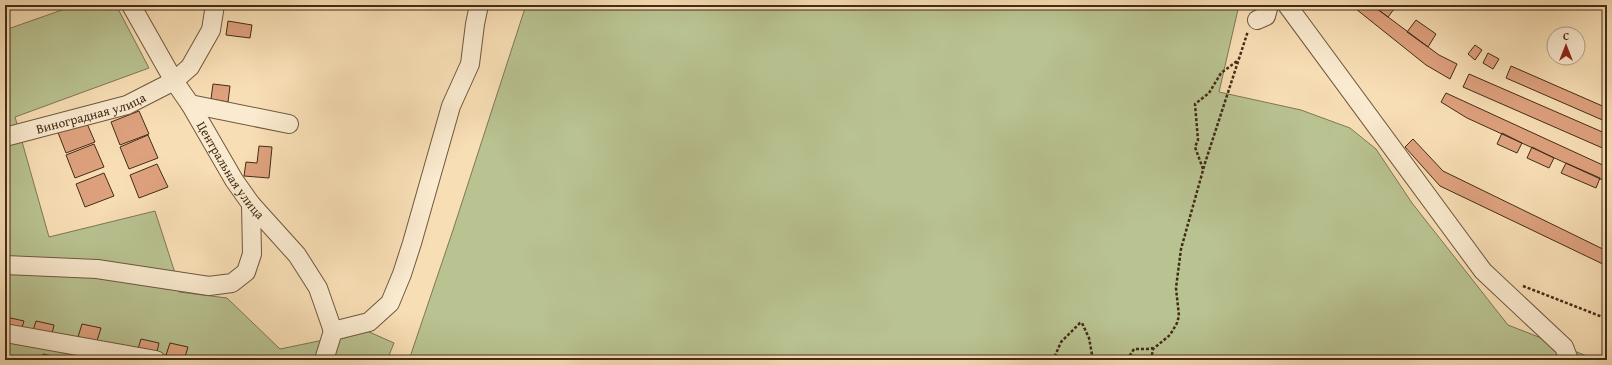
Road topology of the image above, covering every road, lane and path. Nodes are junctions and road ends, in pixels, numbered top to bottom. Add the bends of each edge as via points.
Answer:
1 (130, 5) edge
2 (215, 5) edge
3 (479, 5) edge
4 (1270, 5) edge
5 (1287, 5) edge
6 (1258, 20) joint
7 (1238, 61) junction
8 (174, 81) junction
9 (190, 104) junction
10 (289, 124) dead end
11 (5, 137) edge
12 (1204, 170) junction
13 (251, 204) junction
14 (5, 265) edge
15 (1520, 285) dead end
16 (1607, 318) edge
17 (333, 330) junction
18 (5, 333) edge
19 (1156, 347) junction
20 (156, 360) edge
21 (324, 360) edge
22 (1060, 360) edge
23 (1093, 360) edge
24 (1127, 360) edge
25 (1151, 360) edge
26 (1569, 360) edge

1 - 8 street, Центральная улица
2 - 8 street, Виноградная улица via 211,30 190,67
3 - 17 street via 470,64 451,106 410,249 390,303 369,322
4 - 6 street via 1266,16
5 - 26 street via 1483,271 1564,347
6 - 7 path via 1252,24 1246,36
7 - 12 path
7 - 12 path via 1221,73 1209,93 1195,104 1198,140 1195,147
8 - 9 street, Центральная улица
8 - 11 street, Виноградная улица via 127,105
9 - 10 street
9 - 13 street, Центральная улица via 234,180
12 - 19 path via 1178,265 1176,288 1179,316 1170,335
13 - 14 street via 252,254 246,272 232,283 209,286 97,269
13 - 17 street, Центральная улица via 297,255 318,288
15 - 16 path
17 - 21 street
18 - 20 street
19 - 24 path via 1147,350 1134,349
19 - 25 path
22 - 23 path via 1055,356 1061,342 1082,323 1089,338

